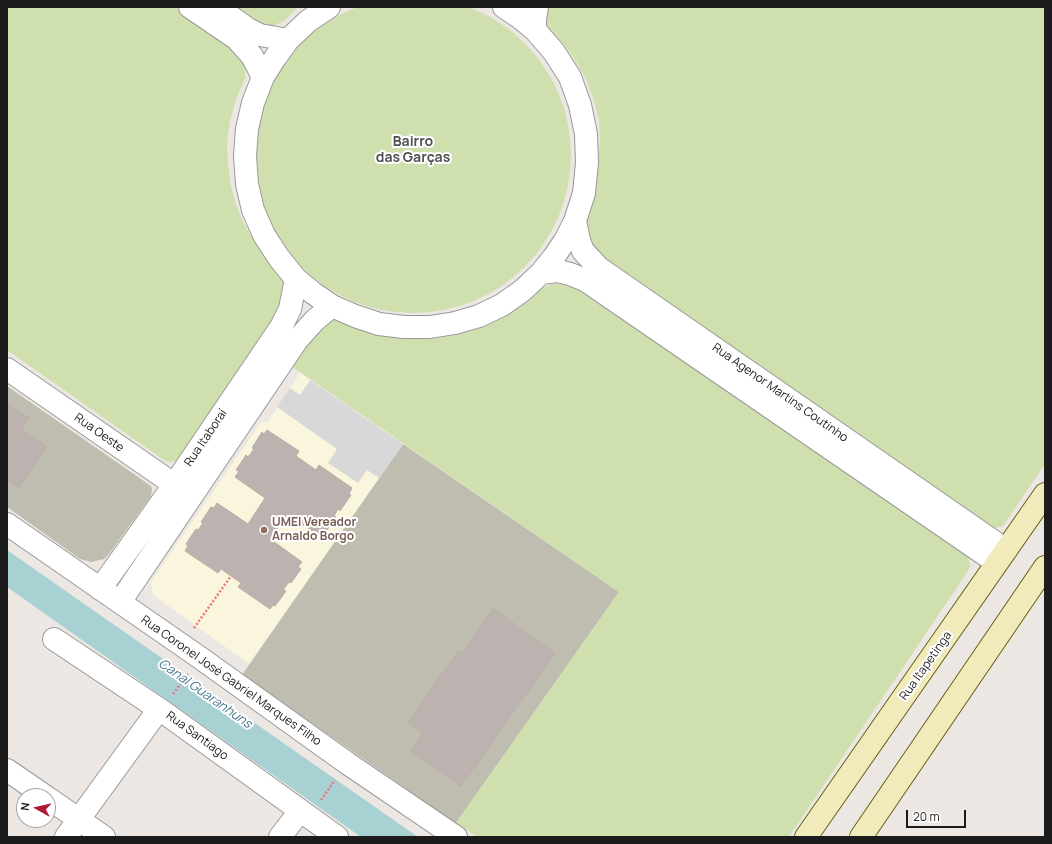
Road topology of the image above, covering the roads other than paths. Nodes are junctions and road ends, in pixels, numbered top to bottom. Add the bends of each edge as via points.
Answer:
1 (190, 7) edge
2 (218, 7) edge
3 (328, 7) edge
4 (504, 7) edge
5 (537, 7) edge
6 (535, 30) junction
7 (288, 40) junction
8 (263, 78) junction
9 (575, 221) junction
10 (541, 273) junction
11 (296, 279) junction
12 (332, 306) junction
13 (7, 369) edge
14 (174, 485) junction
15 (1045, 494) edge
16 (192, 497) junction
17 (7, 524) edge
18 (1002, 557) junction
19 (1045, 567) edge
20 (100, 589) junction
21 (120, 602) junction
22 (54, 638) dead end
23 (165, 703) junction
24 (7, 770) edge
25 (33, 788) edge
26 (56, 803) edge
27 (309, 808) junction
28 (79, 819) junction
29 (66, 837) edge
30 (104, 837) edge
31 (280, 837) edge
32 (337, 837) edge
33 (456, 837) edge
34 (806, 837) edge
35 (861, 837) edge

1 - 8 street via 238,39 252,56
2 - 7 street via 260,35
3 - 7 street
4 - 6 street
5 - 6 street
6 - 9 street via 554,52 570,78 580,105 586,134 587,163 584,193
7 - 8 street
8 - 11 street via 253,103 247,129 247,184 264,235
9 - 10 street via 566,240
9 - 18 street, Rua Agenor Martins Coutinho via 583,252 599,268
10 - 12 street via 502,305 479,316 430,327 379,324
10 - 18 street, Rua Agenor Martins Coutinho via 558,271 585,280
11 - 12 street
11 - 14 street, Rua Itaboraí via 290,309 281,327
12 - 16 street, Rua Itaboraí via 297,340
13 - 14 street, Rua Oeste
14 - 16 street, Rua Oeste
14 - 20 street, Rua Itaboraí
15 - 18 street, Rua Itapetinga
16 - 21 street, Rua Itaboraí
17 - 20 street, Rua Coronel José Gabriel Marques Filho
18 - 34 street, Rua Itapetinga
19 - 35 street
20 - 21 street, Rua Coronel José Gabriel Marques Filho
21 - 33 street, Rua Coronel José Gabriel Marques Filho
22 - 23 street, Rua Santiago
23 - 27 street, Rua Santiago
23 - 28 street
24 - 25 street
26 - 28 street
27 - 31 street
27 - 32 street, Rua Santiago
28 - 29 street
28 - 30 street

